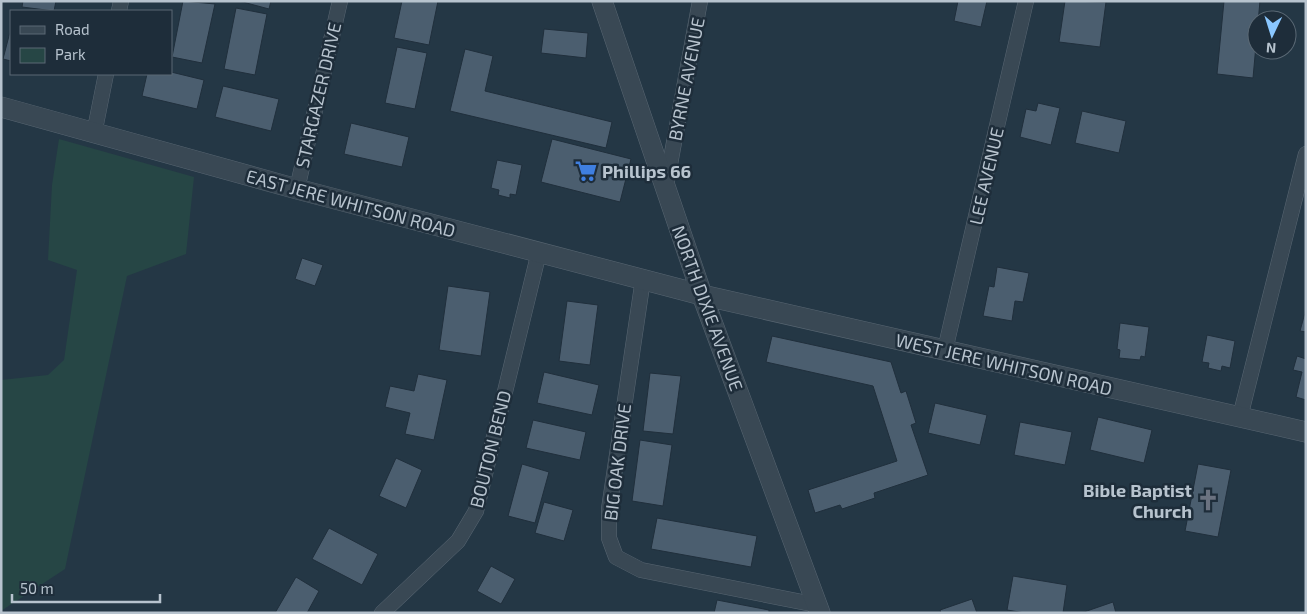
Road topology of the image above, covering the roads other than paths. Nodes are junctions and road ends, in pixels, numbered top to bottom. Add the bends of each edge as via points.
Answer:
1 (340, 1) edge
2 (602, 1) edge
3 (700, 1) edge
4 (1026, 1) edge
5 (106, 75) edge
6 (1, 107) edge
7 (94, 134) junction
8 (1306, 154) edge
9 (666, 186) junction
10 (297, 189) junction
11 (539, 252) junction
12 (643, 279) junction
13 (702, 295) junction
14 (945, 350) junction
15 (1240, 417) junction
16 (1306, 432) edge
17 (818, 609) edge
18 (382, 613) edge

1 - 10 street, STARGAZER DRIVE
2 - 9 street, NORTH DIXIE AVENUE
3 - 9 street, BYRNE AVENUE
4 - 14 street, LEE AVENUE
5 - 7 street
6 - 7 street, EAST JERE WHITSON ROAD
7 - 10 street, EAST JERE WHITSON ROAD
8 - 15 street
9 - 13 street, NORTH DIXIE AVENUE
10 - 11 street, EAST JERE WHITSON ROAD
11 - 12 street, EAST JERE WHITSON ROAD
11 - 18 street, BOUTON BEND via 476,511 458,540
12 - 13 street, EAST JERE WHITSON ROAD
12 - 17 street, BIG OAK DRIVE via 609,509 609,538 616,557 641,570
13 - 14 street, WEST JERE WHITSON ROAD
13 - 17 street, NORTH DIXIE AVENUE
14 - 15 street, WEST JERE WHITSON ROAD
15 - 16 street, WEST JERE WHITSON ROAD

